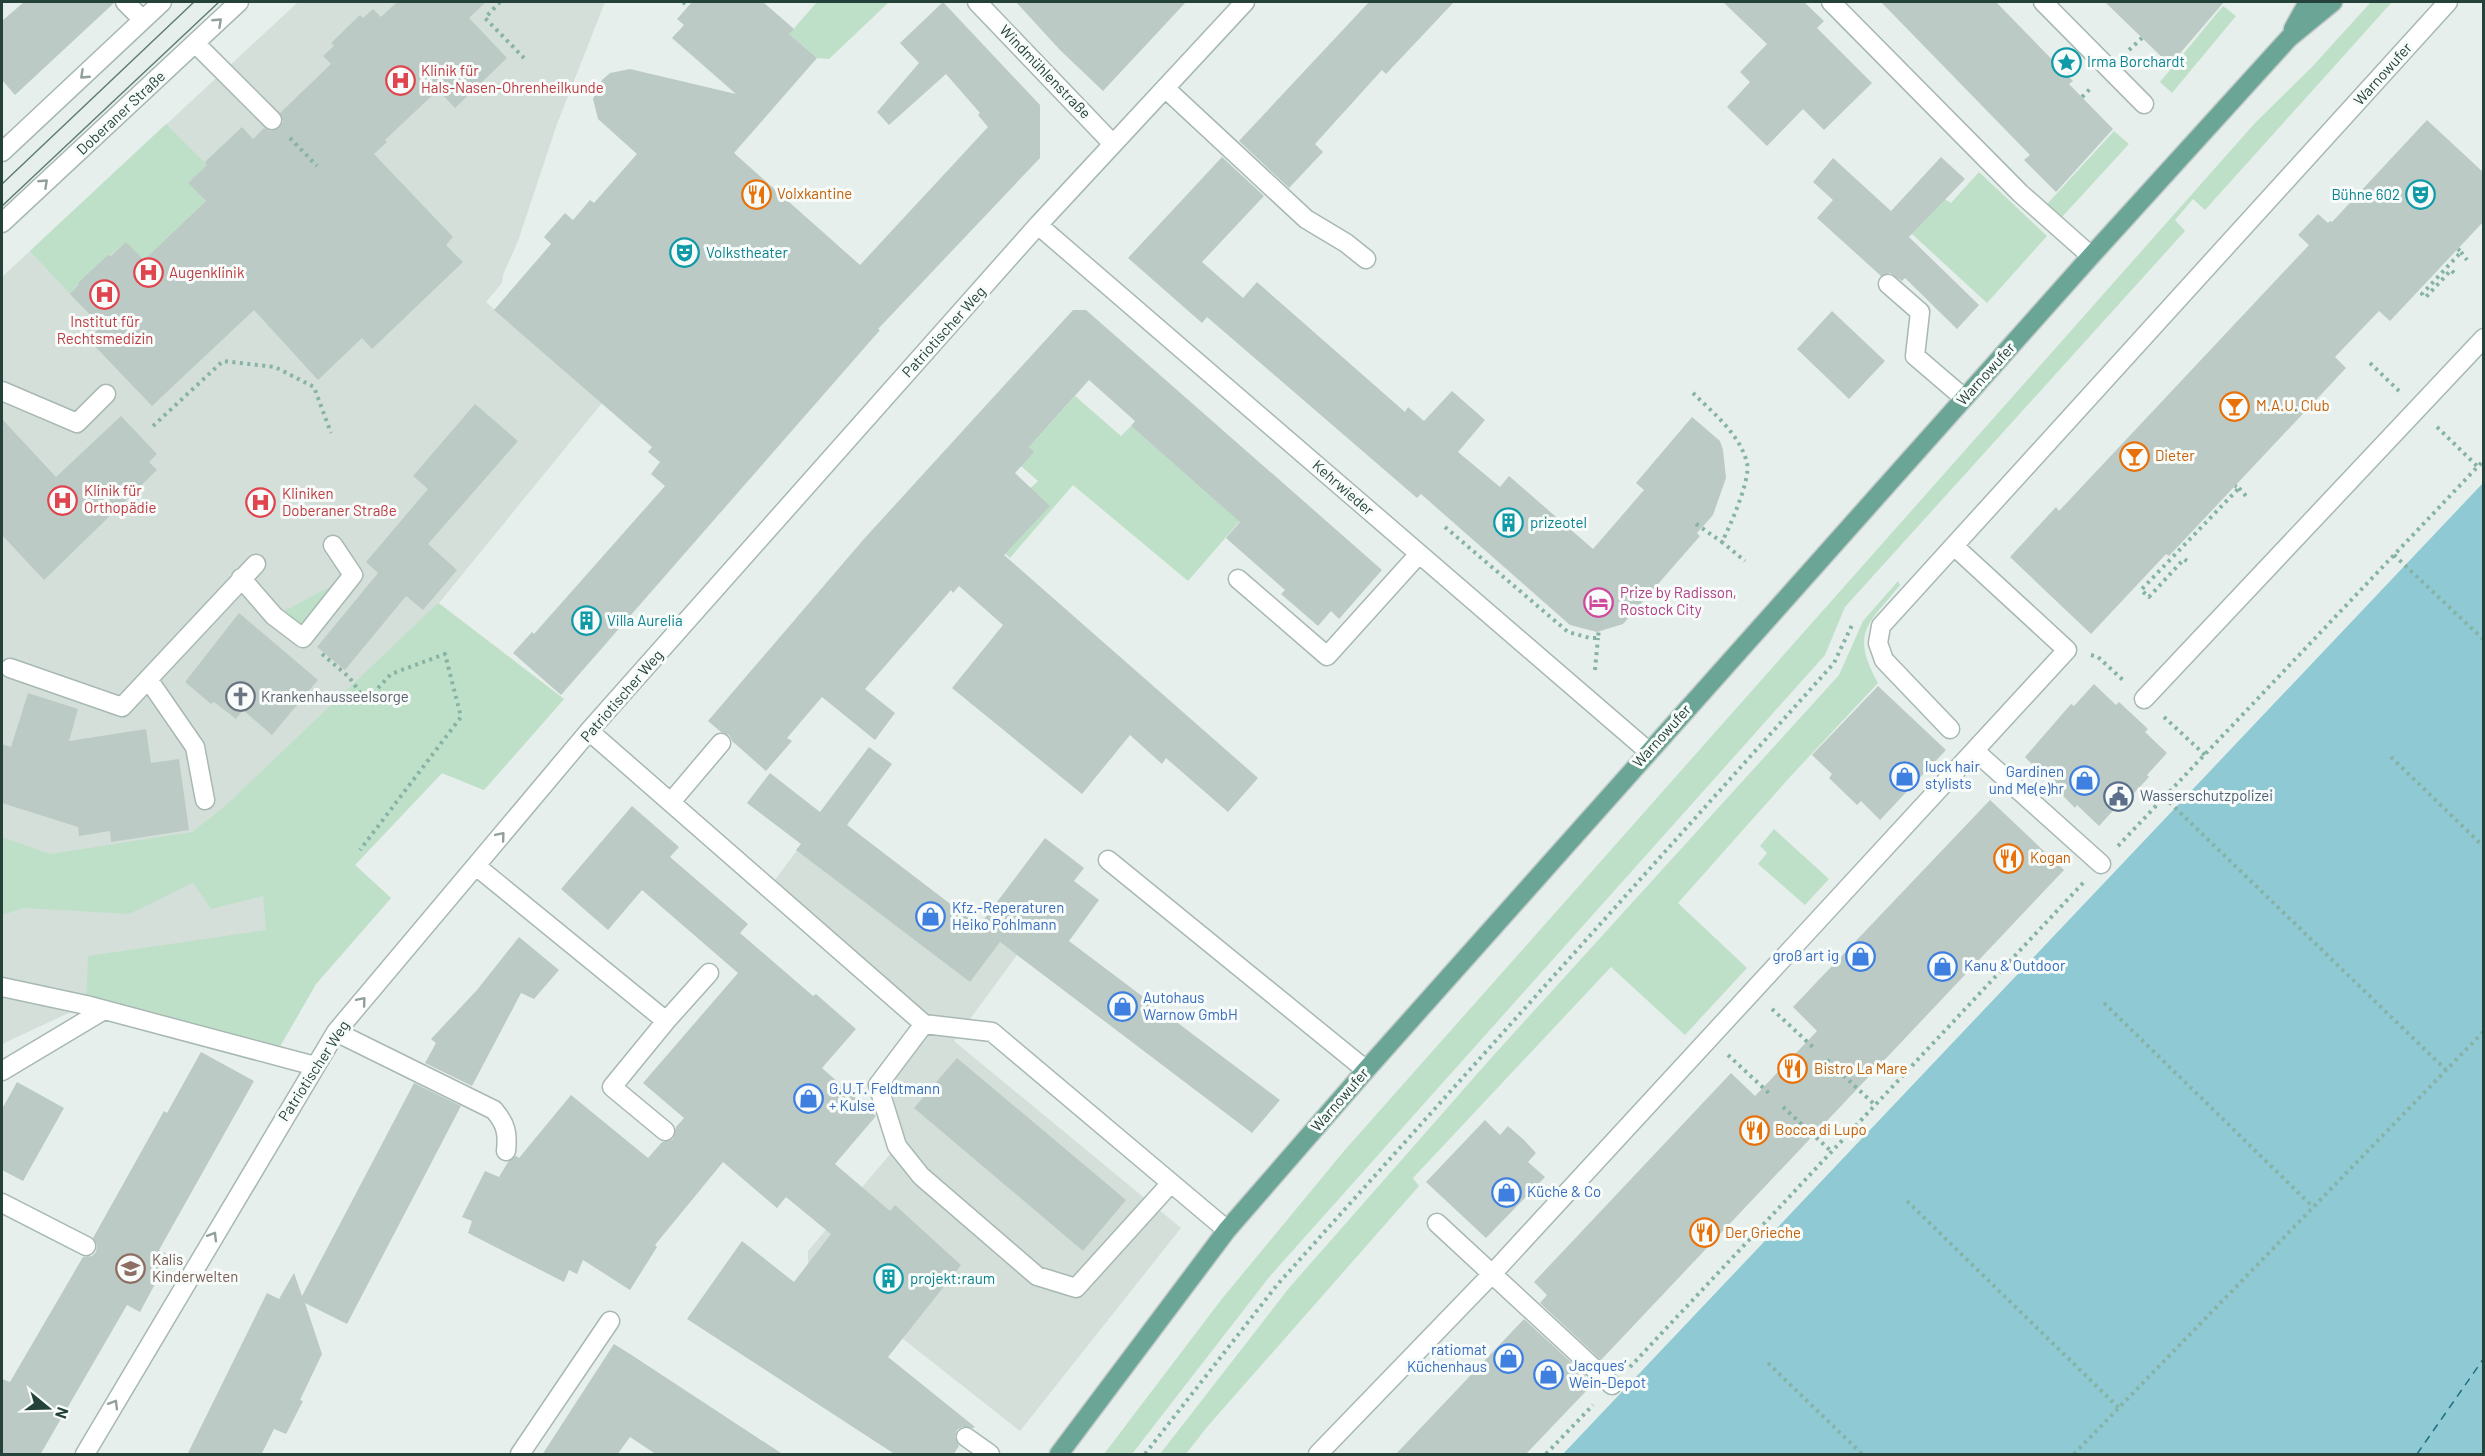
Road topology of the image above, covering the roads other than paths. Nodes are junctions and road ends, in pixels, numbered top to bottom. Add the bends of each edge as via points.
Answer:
1 (125, 2) edge
2 (162, 2) edge
3 (239, 2) edge
4 (977, 2) edge
5 (1245, 2) edge
6 (1831, 2) edge
7 (2043, 2) edge
8 (2308, 2) edge
9 (2333, 2) edge
10 (2448, 2) edge
11 (143, 20) junction
12 (2289, 38) junction
13 (195, 43) junction
14 (1164, 88) junction
15 (2144, 104) dead end
16 (278, 126) road end
17 (1113, 144) junction
18 (2, 152) edge
19 (2, 223) edge
20 (1038, 225) junction
21 (2091, 256) junction
22 (1366, 258) dead end
23 (1888, 284) dead end
24 (2484, 338) edge
25 (2, 391) edge
26 (106, 394) dead end
27 (1964, 398) junction
28 (333, 545) dead end
29 (1954, 546) junction
30 (1419, 554) junction
31 (256, 564) dead end
32 (241, 578) junction
33 (1238, 579) dead end
34 (10, 668) dead end
35 (148, 679) junction
36 (2144, 699) dead end
37 (1950, 729) dead end
38 (589, 731) junction
39 (721, 743) dead end
40 (1648, 751) junction
41 (1975, 751) junction
42 (205, 800) dead end
43 (671, 802) junction
44 (1108, 860) dead end
45 (2101, 864) road end
46 (476, 866) junction
47 (709, 973) dead end
48 (2, 987) edge
49 (104, 1010) junction
50 (666, 1021) junction
51 (924, 1024) junction
52 (336, 1032) junction
53 (315, 1066) junction
54 (1365, 1070) junction
55 (2, 1071) edge
56 (665, 1131) dead end
57 (506, 1150) dead end
58 (1171, 1183) junction
59 (2, 1203) edge
60 (1437, 1223) dead end
61 (1227, 1230) junction
62 (86, 1246) dead end
63 (1492, 1274) junction
64 (610, 1321) dead end
65 (1612, 1386) road end
66 (966, 1437) dead end
67 (85, 1455) edge
68 (520, 1455) edge
69 (990, 1455) edge
70 (1059, 1455) edge
71 (1318, 1455) edge

1 - 11 street
2 - 11 street
13 -> 3 street, Doberaner Straße
4 - 17 street, Windmühlenstraße
5 - 14 street, Patriotischer Weg
6 - 21 street via 2020,193
7 - 15 street
8 - 12 main road, Warnowufer
9 - 12 main road, Warnowufer
10 - 29 street, Warnowufer
11 -> 18 street
12 - 21 main road, Warnowufer
13 - 16 street
19 -> 13 street, Doberaner Straße
14 - 17 street, Patriotischer Weg
14 - 22 street via 1306,219
17 - 20 street, Patriotischer Weg
20 - 30 street, Kehrwieder
20 - 38 street, Patriotischer Weg
21 - 27 main road, Warnowufer
23 - 27 street via 1920,312 1915,356
24 - 36 street
25 - 26 street via 77,423
27 - 40 main road, Warnowufer
28 - 32 street via 353,575 303,638 274,616
29 - 37 street, Warnowufer via 1881,626 1878,643 1884,660
29 - 41 street via 2067,650
30 - 33 street via 1327,656
30 - 40 street, Kehrwieder
31 - 32 street
32 - 35 street
34 - 35 street via 122,707
35 - 42 street via 195,747
38 - 43 street
46 -> 38 street, Patriotischer Weg
39 - 43 street
40 - 54 main road, Warnowufer
41 - 45 street
41 - 63 street
43 - 51 street
44 - 54 street
46 - 50 street
52 -> 46 street, Patriotischer Weg
47 - 50 street
48 - 49 street
49 - 53 street
49 - 55 street
50 - 56 street via 612,1087
51 - 58 street via 992,1032
51 - 58 street via 878,1085 897,1146 921,1176 1037,1276 1076,1288
52 - 53 street, Patriotischer Weg
52 - 57 street via 494,1110 505,1122
67 -> 53 street, Patriotischer Weg
54 - 61 main road, Warnowufer
58 - 61 street
59 - 62 street
60 - 63 street
61 - 70 main road, Warnowufer
63 - 65 street
63 - 71 street
64 - 68 street
66 - 69 street

